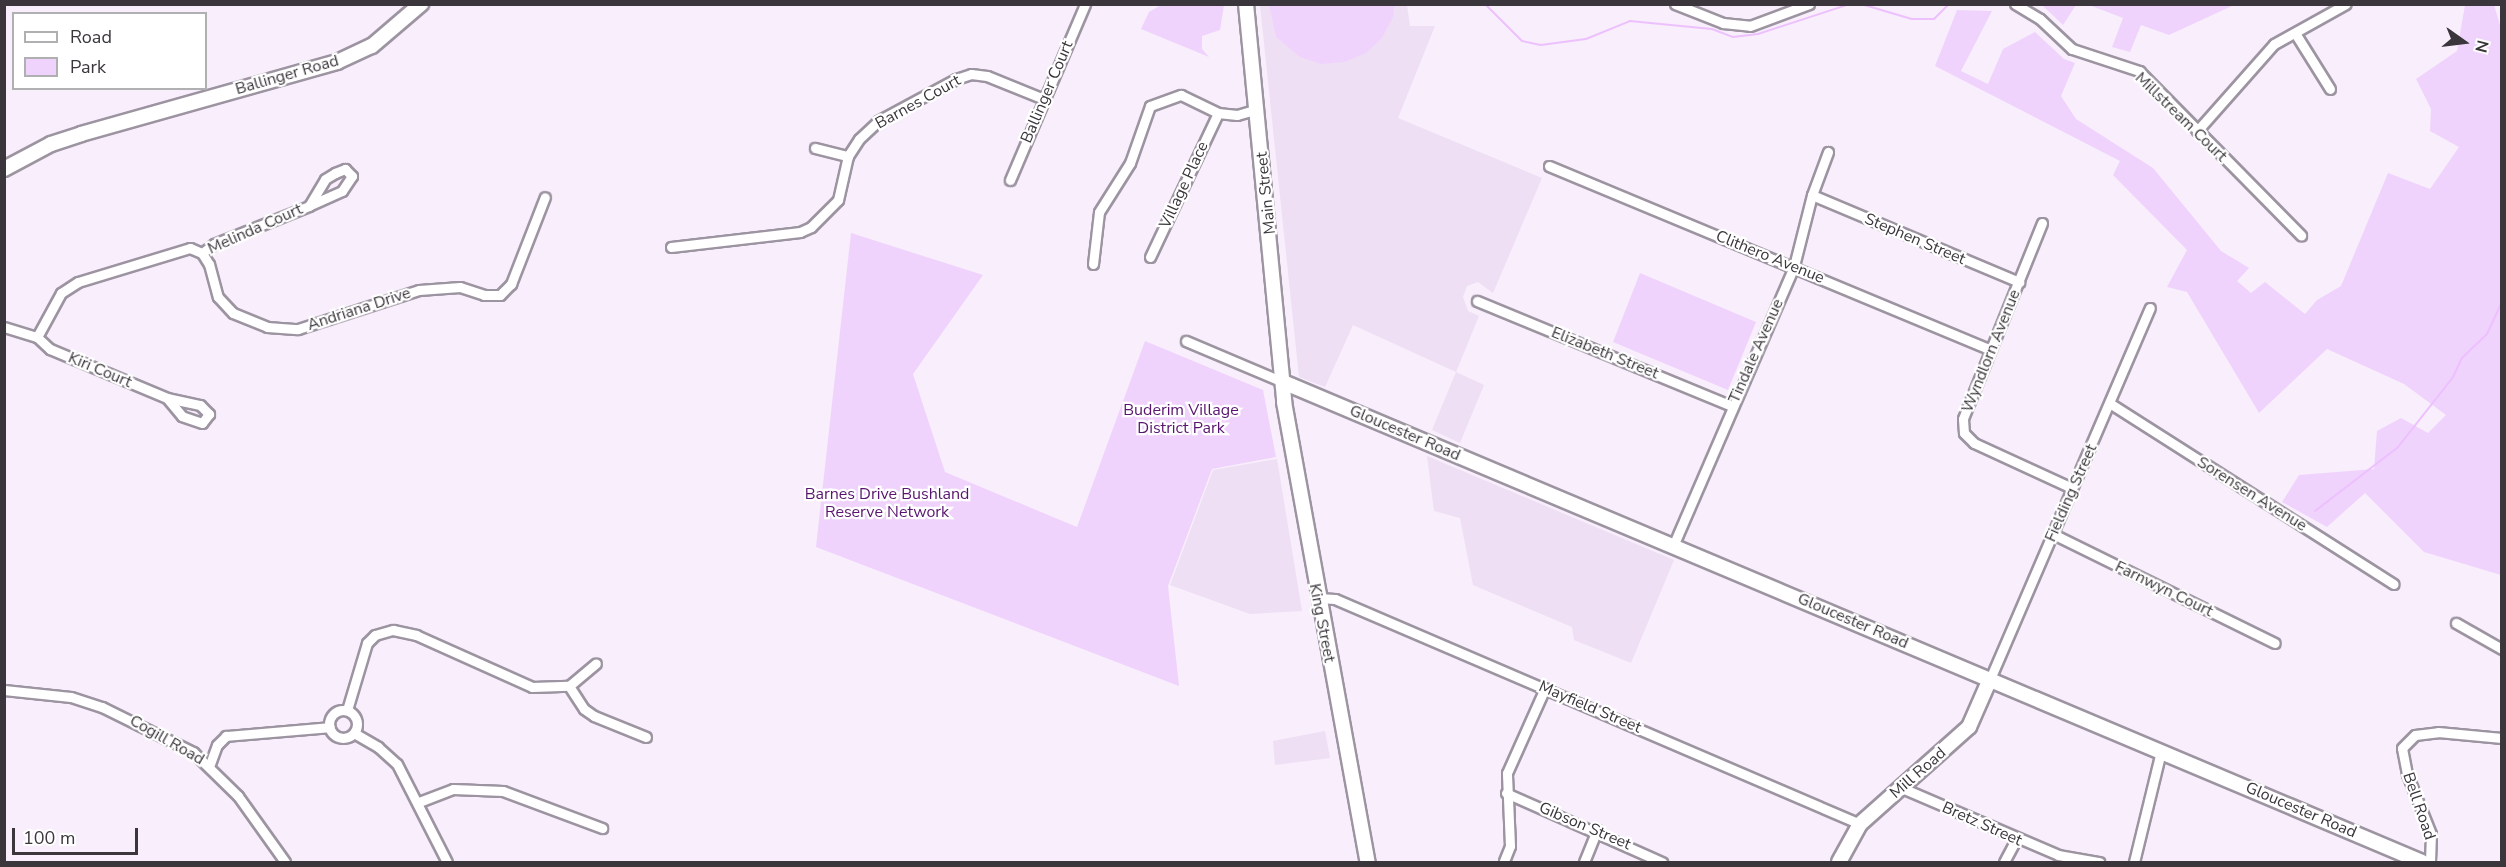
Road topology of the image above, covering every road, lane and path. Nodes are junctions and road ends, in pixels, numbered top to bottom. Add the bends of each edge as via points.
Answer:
1 (421, 4) edge
2 (1084, 4) edge
3 (1246, 4) edge
4 (1675, 4) edge
5 (1809, 4) edge
6 (2015, 4) edge
7 (2346, 4) edge
8 (2295, 33) junction
9 (2330, 89) dead end
10 (1044, 99) junction
11 (1258, 109) junction
12 (1218, 113) junction
13 (2197, 131) junction
14 (815, 148) dead end
15 (1828, 152) dead end
16 (848, 156) junction
17 (1549, 166) dead end
18 (4, 169) edge
19 (1010, 180) dead end
20 (1812, 195) junction
21 (545, 196) dead end
22 (309, 206) junction
23 (2042, 223) dead end
24 (2301, 236) dead end
25 (671, 247) dead end
26 (202, 253) junction
27 (1150, 257) dead end
28 (1093, 264) dead end
29 (1794, 266) junction
30 (2019, 282) junction
31 (1477, 301) dead end
32 (2150, 308) dead end
33 (4, 327) edge
34 (37, 337) junction
35 (1186, 341) dead end
36 (1990, 350) junction
37 (1283, 382) junction
38 (167, 398) dead end
39 (2110, 404) junction
40 (1732, 406) junction
41 (2072, 488) junction
42 (2053, 534) junction
43 (1673, 546) junction
44 (2394, 584) dead end
45 (1318, 598) junction
46 (2456, 623) dead end
47 (2275, 643) dead end
48 (2502, 649) edge
49 (596, 663) dead end
50 (1990, 679) junction
51 (569, 686) junction
52 (1545, 688) junction
53 (4, 690) edge
54 (347, 710) junction
55 (330, 727) junction
56 (354, 734) junction
57 (646, 738) dead end
58 (2502, 738) edge
59 (2161, 751) junction
60 (210, 764) junction
61 (1902, 788) junction
62 (1506, 793) junction
63 (419, 802) junction
64 (1860, 824) junction
65 (602, 828) dead end
66 (1597, 831) junction
67 (2016, 839) junction
68 (1503, 861) edge
69 (285, 862) edge
70 (447, 862) edge
71 (1368, 862) edge
72 (1584, 862) edge
73 (1662, 862) edge
74 (1839, 862) edge
75 (2004, 862) edge
76 (2099, 862) edge
77 (2134, 862) edge
78 (2422, 862) edge
79 (2430, 862) edge

1 - 18 main road, Ballinger Road via 372,46 337,62 81,134 42,148
2 - 10 street, Ballinger Court
3 - 11 main road, Main Street
4 - 5 street via 1723,23 1750,26
6 - 13 street, Millstream Court via 2040,19 2072,49 2139,71
7 - 8 street
8 - 9 street
8 - 13 street via 2274,45
10 - 16 street, Barnes Court via 987,76 963,76 878,122
10 - 19 street, Ballinger Court
11 - 12 street via 1237,115
11 - 37 main road, Main Street
12 - 27 street, Village Place
12 - 28 street via 1181,94 1150,106 1130,163 1099,212
13 - 24 street, Millstream Court
14 - 16 street
15 - 20 street, Tindale Avenue
16 - 25 street, Barnes Court via 838,200 812,227 800,232
17 - 29 street, Clithero Avenue
20 - 29 street, Tindale Avenue
20 - 30 street, Stephen Street
21 - 26 street, Andriana Drive via 511,284 500,295 484,295 460,287 419,290 298,329 267,327 233,313 218,297
22 - 22 street, Melinda Court via 342,191 352,176 345,170 325,179
22 - 26 street, Melinda Court via 214,244
23 - 30 street, Wyndlorn Avenue
26 - 34 street via 190,248 78,282 61,293
29 - 36 street, Clithero Avenue
29 - 40 street, Tindale Avenue
30 - 36 street, Wyndlorn Avenue
31 - 40 street, Elizabeth Street
32 - 39 street, Fielding Street
33 - 34 street
34 - 38 street, Kiri Court via 50,349
35 - 37 street
36 - 41 street, Wyndlorn Avenue via 1963,419 1964,433 1974,443
37 - 43 main road, Gloucester Road
37 - 45 main road, King Street
39 - 41 street, Fielding Street
39 - 44 street, Sorensen Avenue
40 - 43 street, Tindale Avenue
41 - 42 street, Fielding Street
42 - 47 street, Farnwyn Court
42 - 50 street, Fielding Street
43 - 50 main road, Gloucester Road
45 - 52 street, Mayfield Street via 1335,599
45 - 71 main road, King Street
46 - 48 street
49 - 51 street
50 - 59 main road, Gloucester Road
50 - 61 main road, Mill Road via 1969,727
51 - 54 street via 532,687 416,635 393,630 375,635 367,643
51 - 57 street via 584,709 594,716
52 - 62 street via 1507,773
52 - 64 street, Mayfield Street
53 - 60 street, Cogill Road via 63,696 102,707
54 - 55 street via 332,716
54 - 56 street via 357,723
55 - 56 street via 343,738
55 - 60 street via 226,736 217,745
56 - 63 street via 387,754
58 - 79 street, Bell Road via 2438,732 2415,735 2402,748 2407,774 2432,834
59 - 77 street
59 - 78 main road, Gloucester Road
60 - 69 street, Cogill Road
61 - 64 main road, Mill Road
61 - 67 street, Bretz Street
62 - 66 street, Gibson Street
62 - 68 street via 1510,846
63 - 65 street via 453,789 503,791
63 - 70 street
64 - 74 main road, Mill Road
66 - 72 street
66 - 73 street, Gibson Street
67 - 75 street
67 - 76 street, Bretz Street via 2058,855

